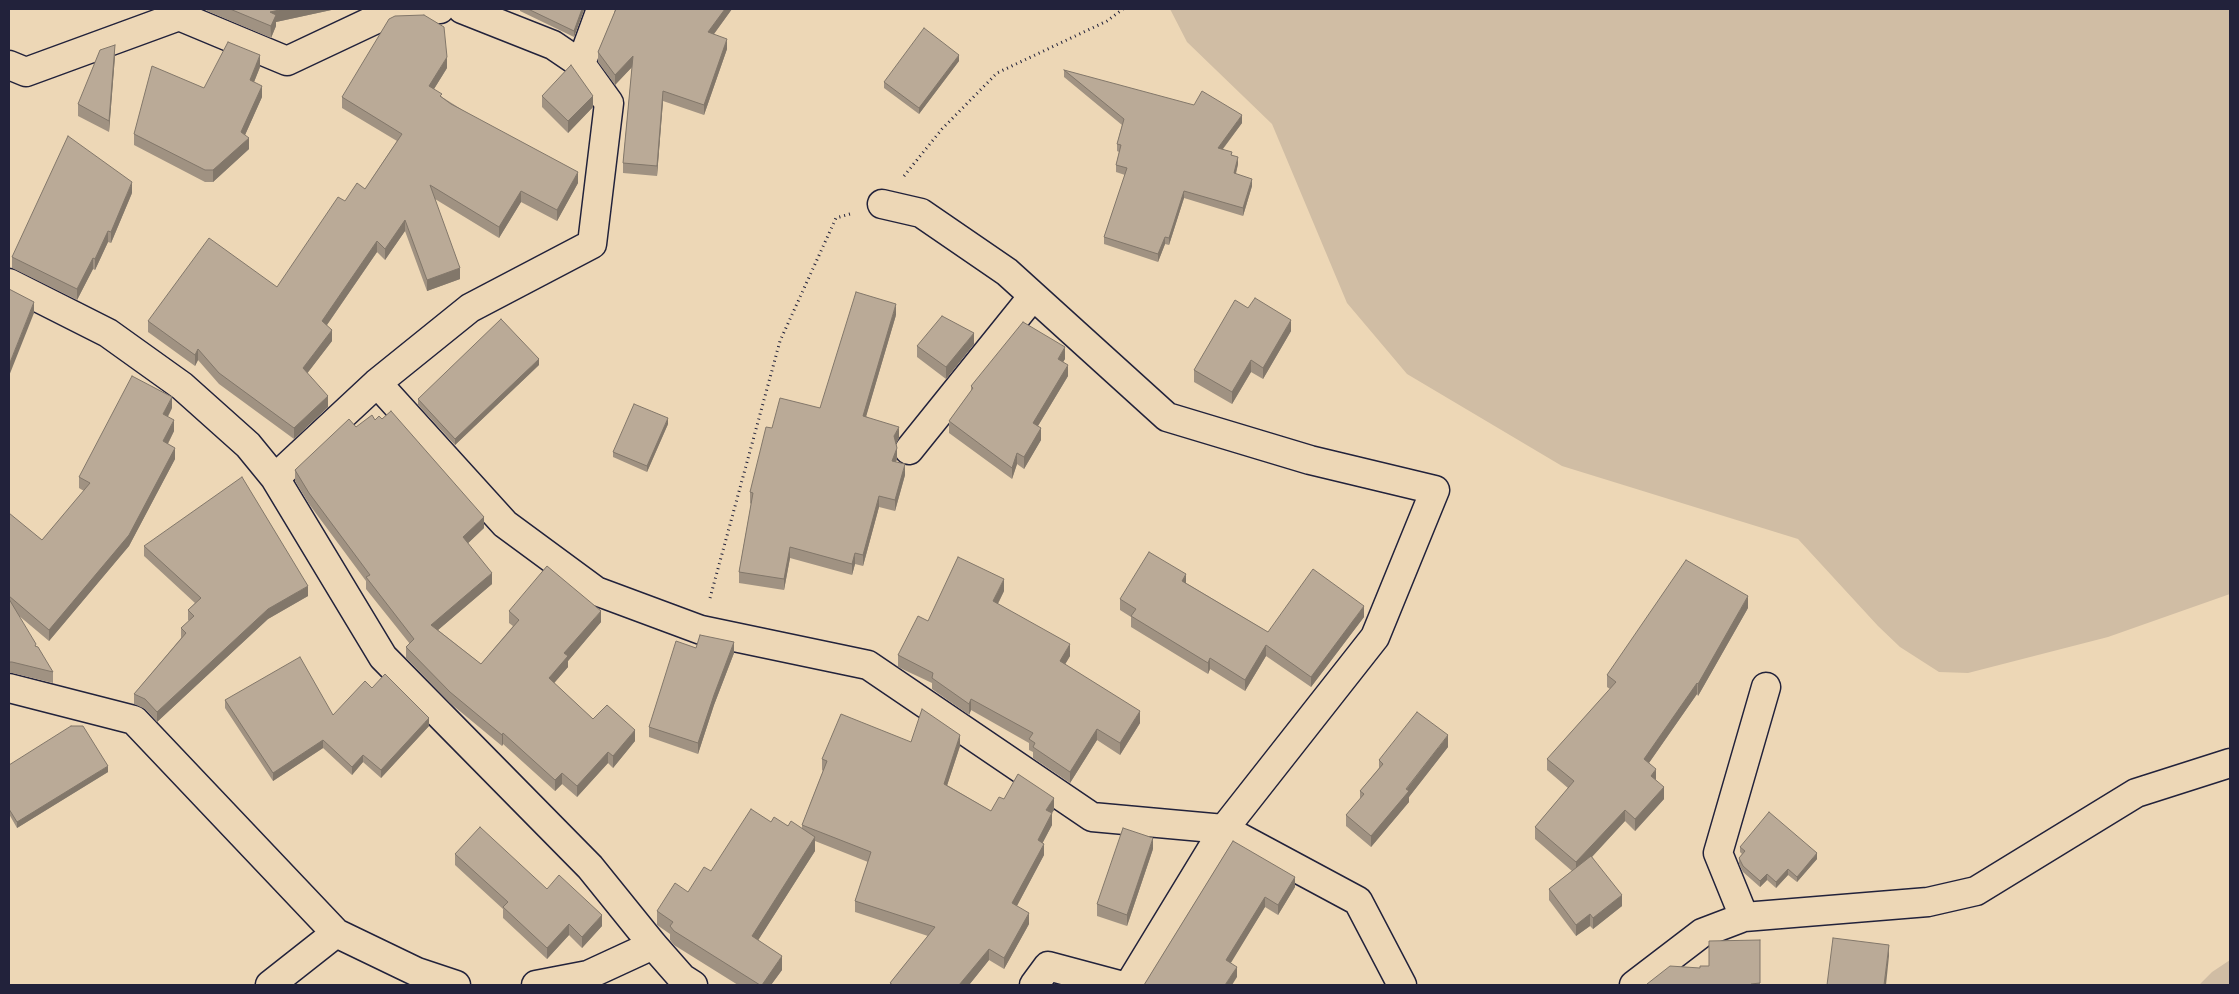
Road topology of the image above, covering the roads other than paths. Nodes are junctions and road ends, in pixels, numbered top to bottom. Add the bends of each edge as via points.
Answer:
1 (440, 9) edge
2 (462, 9) edge
3 (601, 9) edge
4 (151, 18) edge
5 (581, 64) junction
6 (9, 65) edge
7 (882, 204) road end
8 (9, 283) edge
9 (1033, 296) junction
10 (377, 382) junction
11 (909, 450) dead end
12 (275, 478) junction
13 (1766, 687) dead end
14 (9, 688) edge
15 (2230, 763) edge
16 (1224, 829) junction
17 (1744, 917) junction
18 (336, 933) junction
19 (653, 945) junction
20 (270, 985) edge
21 (456, 985) edge
22 (536, 985) edge
23 (693, 985) edge
24 (1034, 985) edge
25 (1119, 985) edge
26 (1129, 985) edge
27 (1402, 985) edge
28 (1634, 985) edge

1 - 4 street via 391,12 287,61 179,16
2 - 5 street via 552,45
3 - 5 street
4 - 6 street via 26,72
5 - 10 street via 609,102 592,244 470,308
7 - 9 street via 922,214 1007,272
8 - 12 street via 108,332 182,386 248,445
9 - 11 street
9 - 16 street via 1166,417 1310,460 1435,490 1375,637
10 - 12 street
10 - 16 street via 505,524 596,591 701,630 868,665 1092,817
12 - 19 street via 383,657 590,867
13 - 17 street via 1718,853
14 - 18 street via 134,720
15 - 17 street via 2136,793 1976,891 1928,902
16 - 26 street
16 - 27 street via 1358,901
17 - 28 street via 1702,933
18 - 20 street
18 - 21 street via 416,972
19 - 22 street via 588,975
19 - 23 street via 682,978
24 - 25 street via 1048,966

